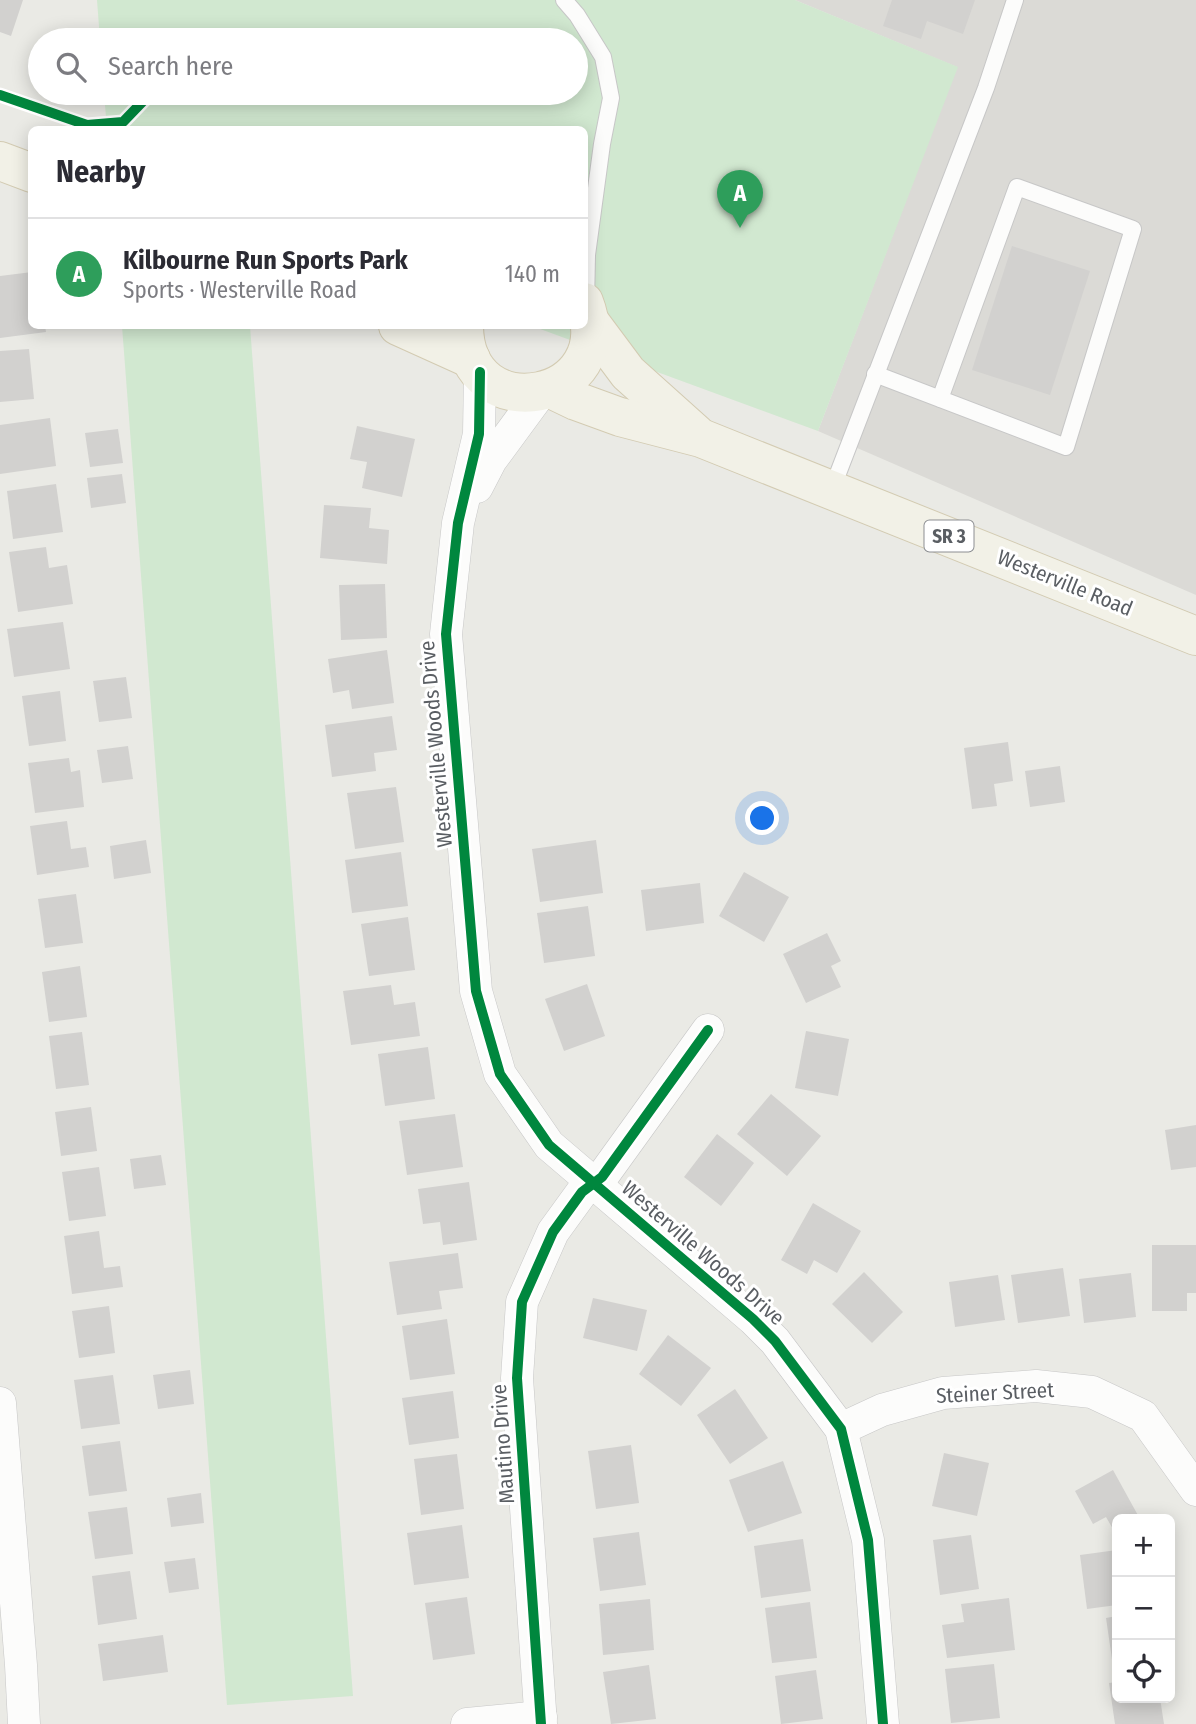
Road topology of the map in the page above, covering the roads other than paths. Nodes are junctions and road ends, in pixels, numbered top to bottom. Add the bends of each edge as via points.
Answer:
1 (564, 0) edge
2 (1015, 0) edge
3 (585, 28) edge
4 (588, 33) edge
5 (602, 144) junction
6 (0, 161) edge
7 (28, 172) edge
8 (588, 174) edge
9 (588, 248) edge
10 (588, 311) edge
11 (588, 326) edge
12 (407, 329) edge
13 (472, 352) edge
14 (876, 374) junction
15 (546, 390) junction
16 (940, 399) junction
17 (701, 438) junction
18 (832, 489) junction
19 (458, 523) junction
20 (1196, 635) edge
21 (708, 1030) dead end
22 (594, 1183) junction
23 (0, 1403) edge
24 (841, 1429) junction
25 (1196, 1490) edge
26 (541, 1721) edge
27 (24, 1724) edge
28 (467, 1724) edge
29 (883, 1724) edge

1 - 3 lane
2 - 14 lane
4 - 5 lane via 603,57 611,98
5 - 8 lane
5 - 9 lane
6 - 7 main road
10 - 17 main road, Westerville Road / SR 3 via 628,373
11 - 15 main road via 589,343 582,362 568,378
12 - 13 main road, Westerville Road / SR 3
13 - 15 main road, Westerville Road / SR 3 via 493,383 524,393
13 - 19 street, Westerville Woods Drive via 479,434
14 - 16 lane
14 - 18 lane
15 - 17 main road, Westerville Road / SR 3 via 620,417
15 - 19 street, Westerville Woods Drive via 491,460
16 - 16 lane via 1066,447 1133,229 1017,187
17 - 18 main road, Westerville Road / SR 3
18 - 20 main road, Westerville Road / SR 3
19 - 22 street, Westerville Woods Drive via 446,634 476,991 500,1074 549,1145
21 - 22 street, Mautino Drive
22 - 24 street, Westerville Woods Drive via 768,1333
22 - 26 street, Mautino Drive via 553,1232 522,1301 517,1378
23 - 27 street
24 - 25 street, Steiner Street via 882,1410 943,1393 1036,1386 1092,1392 1143,1416
24 - 29 street, Westerville Woods Drive via 868,1539
26 - 28 street

